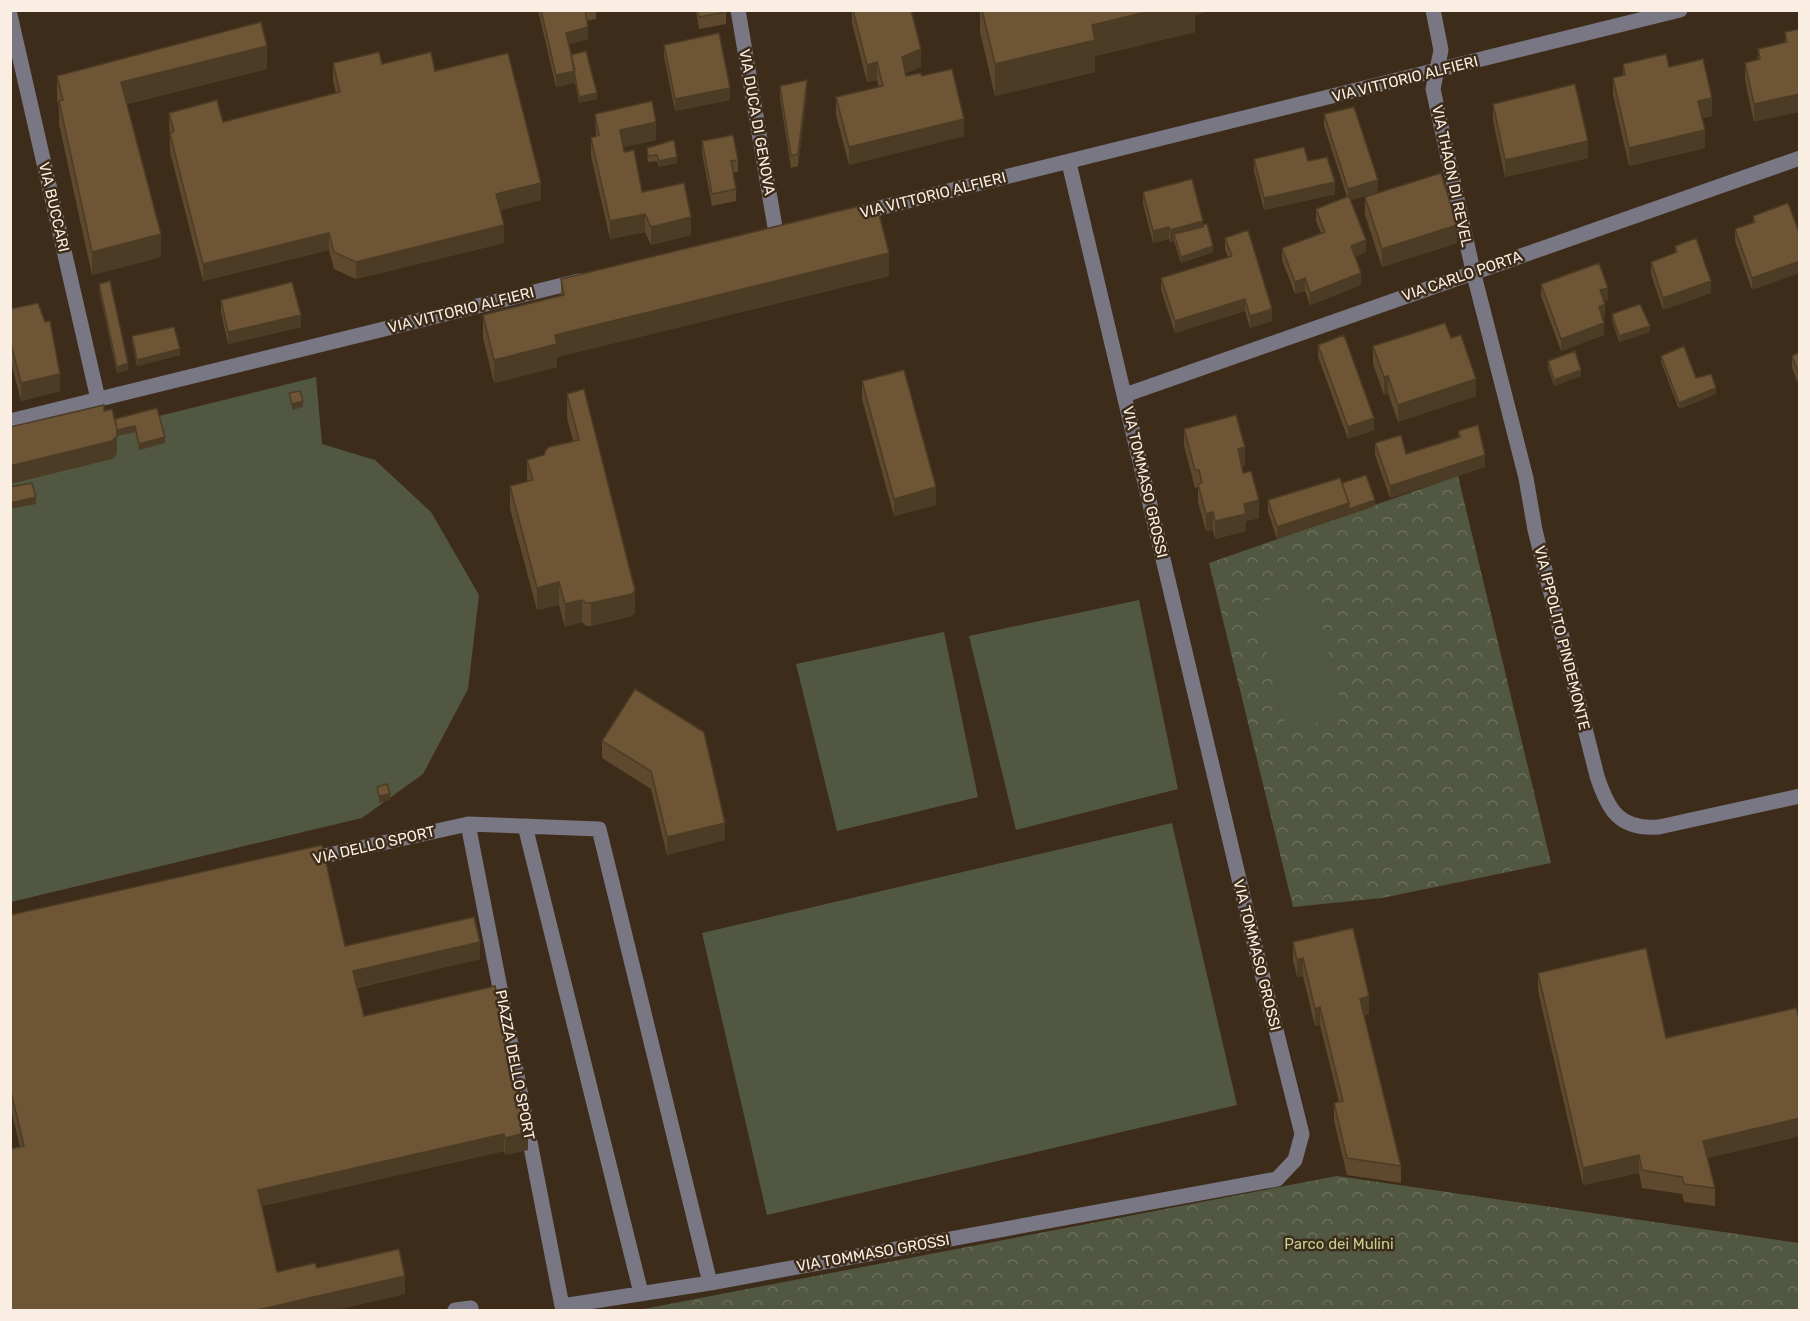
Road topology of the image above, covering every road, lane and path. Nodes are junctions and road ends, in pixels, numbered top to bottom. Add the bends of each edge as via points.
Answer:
1 (738, 10) edge
2 (1433, 10) edge
3 (1680, 10) edge
4 (10, 15) edge
5 (1438, 70) junction
6 (1800, 158) edge
7 (1069, 163) junction
8 (843, 217) edge
9 (776, 233) edge
10 (1473, 272) junction
11 (590, 279) edge
12 (1125, 395) junction
13 (98, 399) junction
14 (10, 421) edge
15 (1800, 796) edge
16 (468, 824) junction
17 (525, 826) junction
18 (296, 862) edge
19 (710, 1283) junction
20 (641, 1293) junction
21 (471, 1308) dead end
22 (455, 1311) edge

1 - 9 street, VIA DUCA DI GENOVA
2 - 5 street, VIA THAON DI REVEL via 1441,50
3 - 5 street, VIA VITTORIO ALFIERI
4 - 13 street, VIA BUCCARI
5 - 7 street, VIA VITTORIO ALFIERI
5 - 10 street, VIA THAON DI REVEL via 1433,89
6 - 10 street, VIA CARLO PORTA
7 - 8 street, VIA VITTORIO ALFIERI
7 - 12 street, VIA TOMMASO GROSSI
10 - 12 street, VIA CARLO PORTA
10 - 15 street, VIA IPPOLITO PINDEMONTE via 1605,800 1624,822 1642,828
11 - 13 street, VIA VITTORIO ALFIERI
12 - 19 street, VIA TOMMASO GROSSI via 1302,1134 1295,1160 1277,1179
13 - 14 street, VIA VITTORIO ALFIERI
16 - 17 street, VIA DELLO SPORT
16 - 18 street, VIA DELLO SPORT
16 - 20 street, PIAZZA DELLO SPORT via 562,1306
17 - 19 street, VIA DELLO SPORT via 599,829
17 - 20 street
19 - 20 street
21 - 22 street

